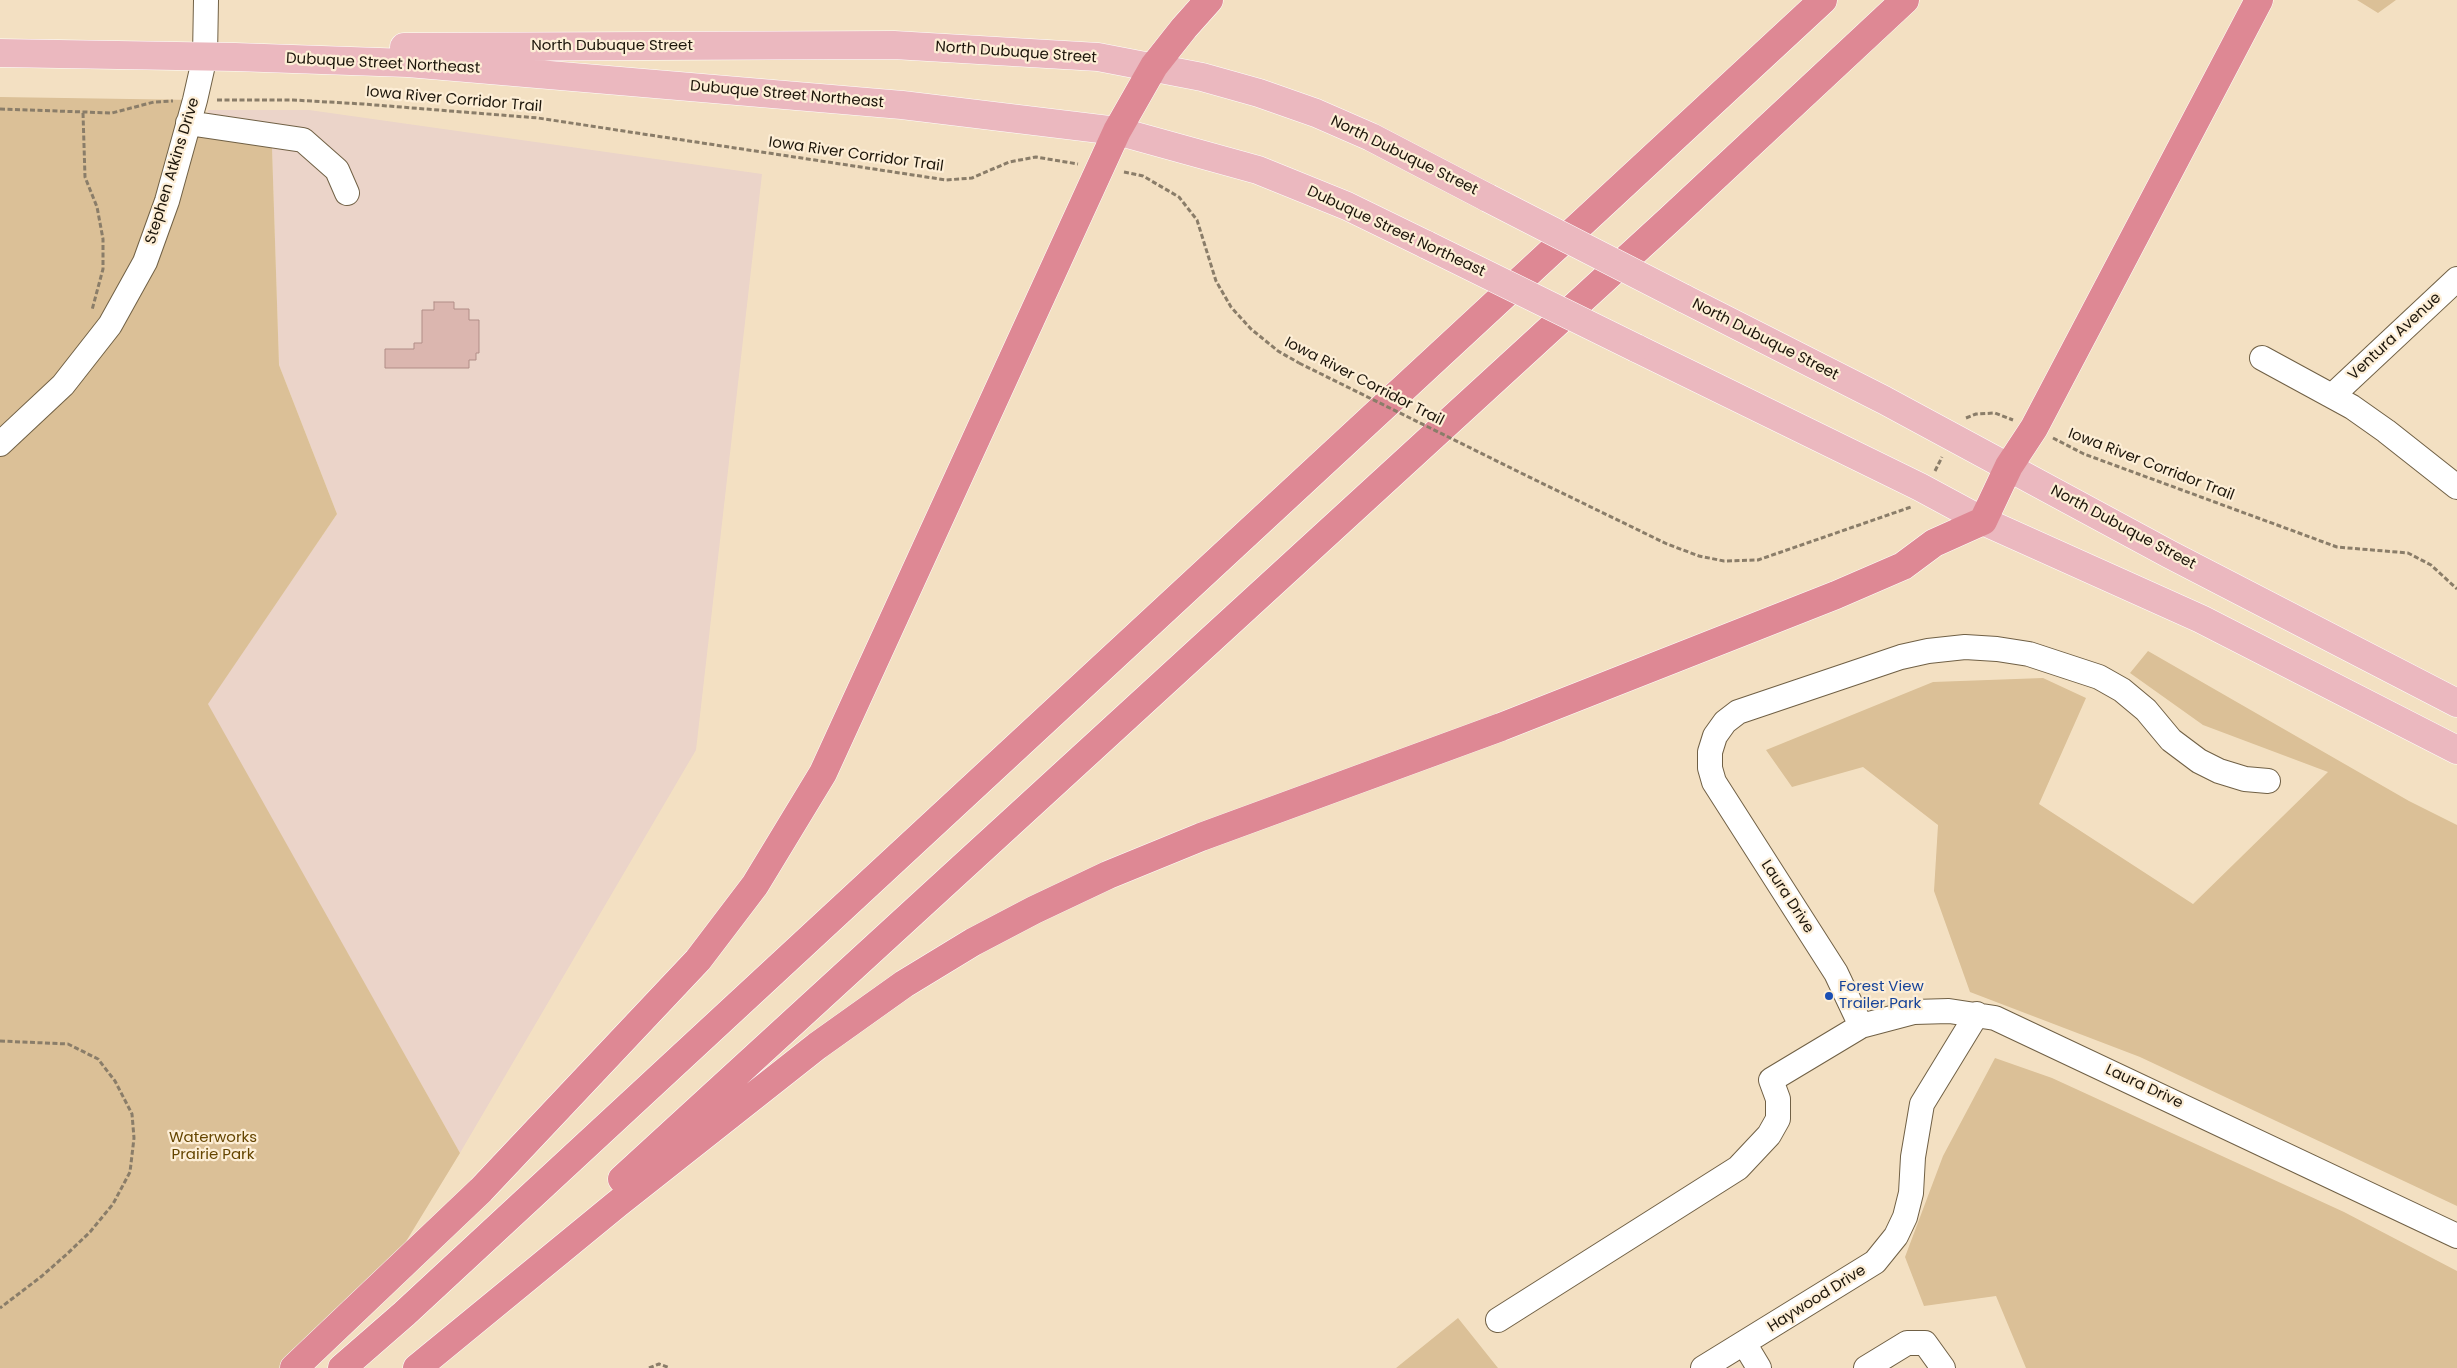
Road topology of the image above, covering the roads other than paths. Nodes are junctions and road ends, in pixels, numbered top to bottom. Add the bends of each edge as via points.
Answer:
1 (206, 0) edge
2 (1209, 0) edge
3 (1823, 0) edge
4 (1905, 0) edge
5 (2259, 0) edge
6 (0, 53) edge
7 (205, 56) junction
8 (235, 57) junction
9 (1154, 66) junction
10 (188, 123) junction
11 (1117, 131) junction
12 (347, 192) dead end
13 (2457, 279) edge
14 (2262, 358) dead end
15 (2333, 395) junction
16 (0, 444) edge
17 (2009, 466) junction
18 (2457, 487) edge
19 (1983, 520) junction
20 (2457, 703) edge
21 (2457, 750) edge
22 (2268, 781) dead end
23 (1977, 1014) junction
24 (1861, 1026) junction
25 (2457, 1236) edge
26 (1498, 1320) dead end
27 (1744, 1343) junction
28 (294, 1368) edge
29 (342, 1368) edge
30 (416, 1368) edge
31 (1703, 1368) edge
32 (1759, 1368) edge
33 (1866, 1368) edge
34 (1943, 1368) edge

1 - 7 street, Stephen Atkins Drive
2 - 9 highway
3 - 29 highway
4 - 30 highway
5 - 17 highway via 2034,428
6 - 7 main road, Dubuque Street Northeast
7 - 8 main road, Dubuque Street Northeast
7 - 10 street, Stephen Atkins Drive
8 - 9 main road, North Dubuque Street via 405,47 894,44 1035,52
8 - 11 main road, Dubuque Street Northeast via 529,73 902,105
9 - 11 highway
9 - 17 main road, North Dubuque Street, bridge via 1259,93 1371,137
10 - 12 street via 303,140 337,170
10 - 16 street, Stephen Atkins Drive via 167,201 145,262 110,324 63,386
11 - 19 main road, Dubuque Street Northeast, bridge via 1258,170 1347,206
11 - 28 highway via 823,773 754,886 698,960 481,1190
13 - 15 street, Ventura Avenue
14 - 15 street
15 - 18 street via 2386,431
17 - 19 highway
17 - 20 main road, North Dubuque Street via 2169,554
19 - 21 main road via 2201,619
19 - 30 highway via 1934,543 1903,566 1836,595 1501,727 1201,837 1108,875 1016,919 904,984 817,1046
22 - 24 street, Laura Drive via 2219,772 2199,762 2171,740 2146,710 2122,690 2099,677 2044,658 1997,649 1928,651 1901,657 1738,712 1715,736 1710,752 1714,782 1836,973
23 - 24 street, Laura Drive via 1914,1012
23 - 25 street, Laura Drive via 1995,1018 2118,1074
23 - 27 street, Haywood Drive via 1922,1104 1911,1193 1905,1218 1896,1236 1875,1262
24 - 26 street via 1771,1080 1778,1099 1778,1119 1769,1135 1738,1168
27 - 31 street, Haywood Drive
27 - 32 street
33 - 34 street via 1907,1343 1925,1343

